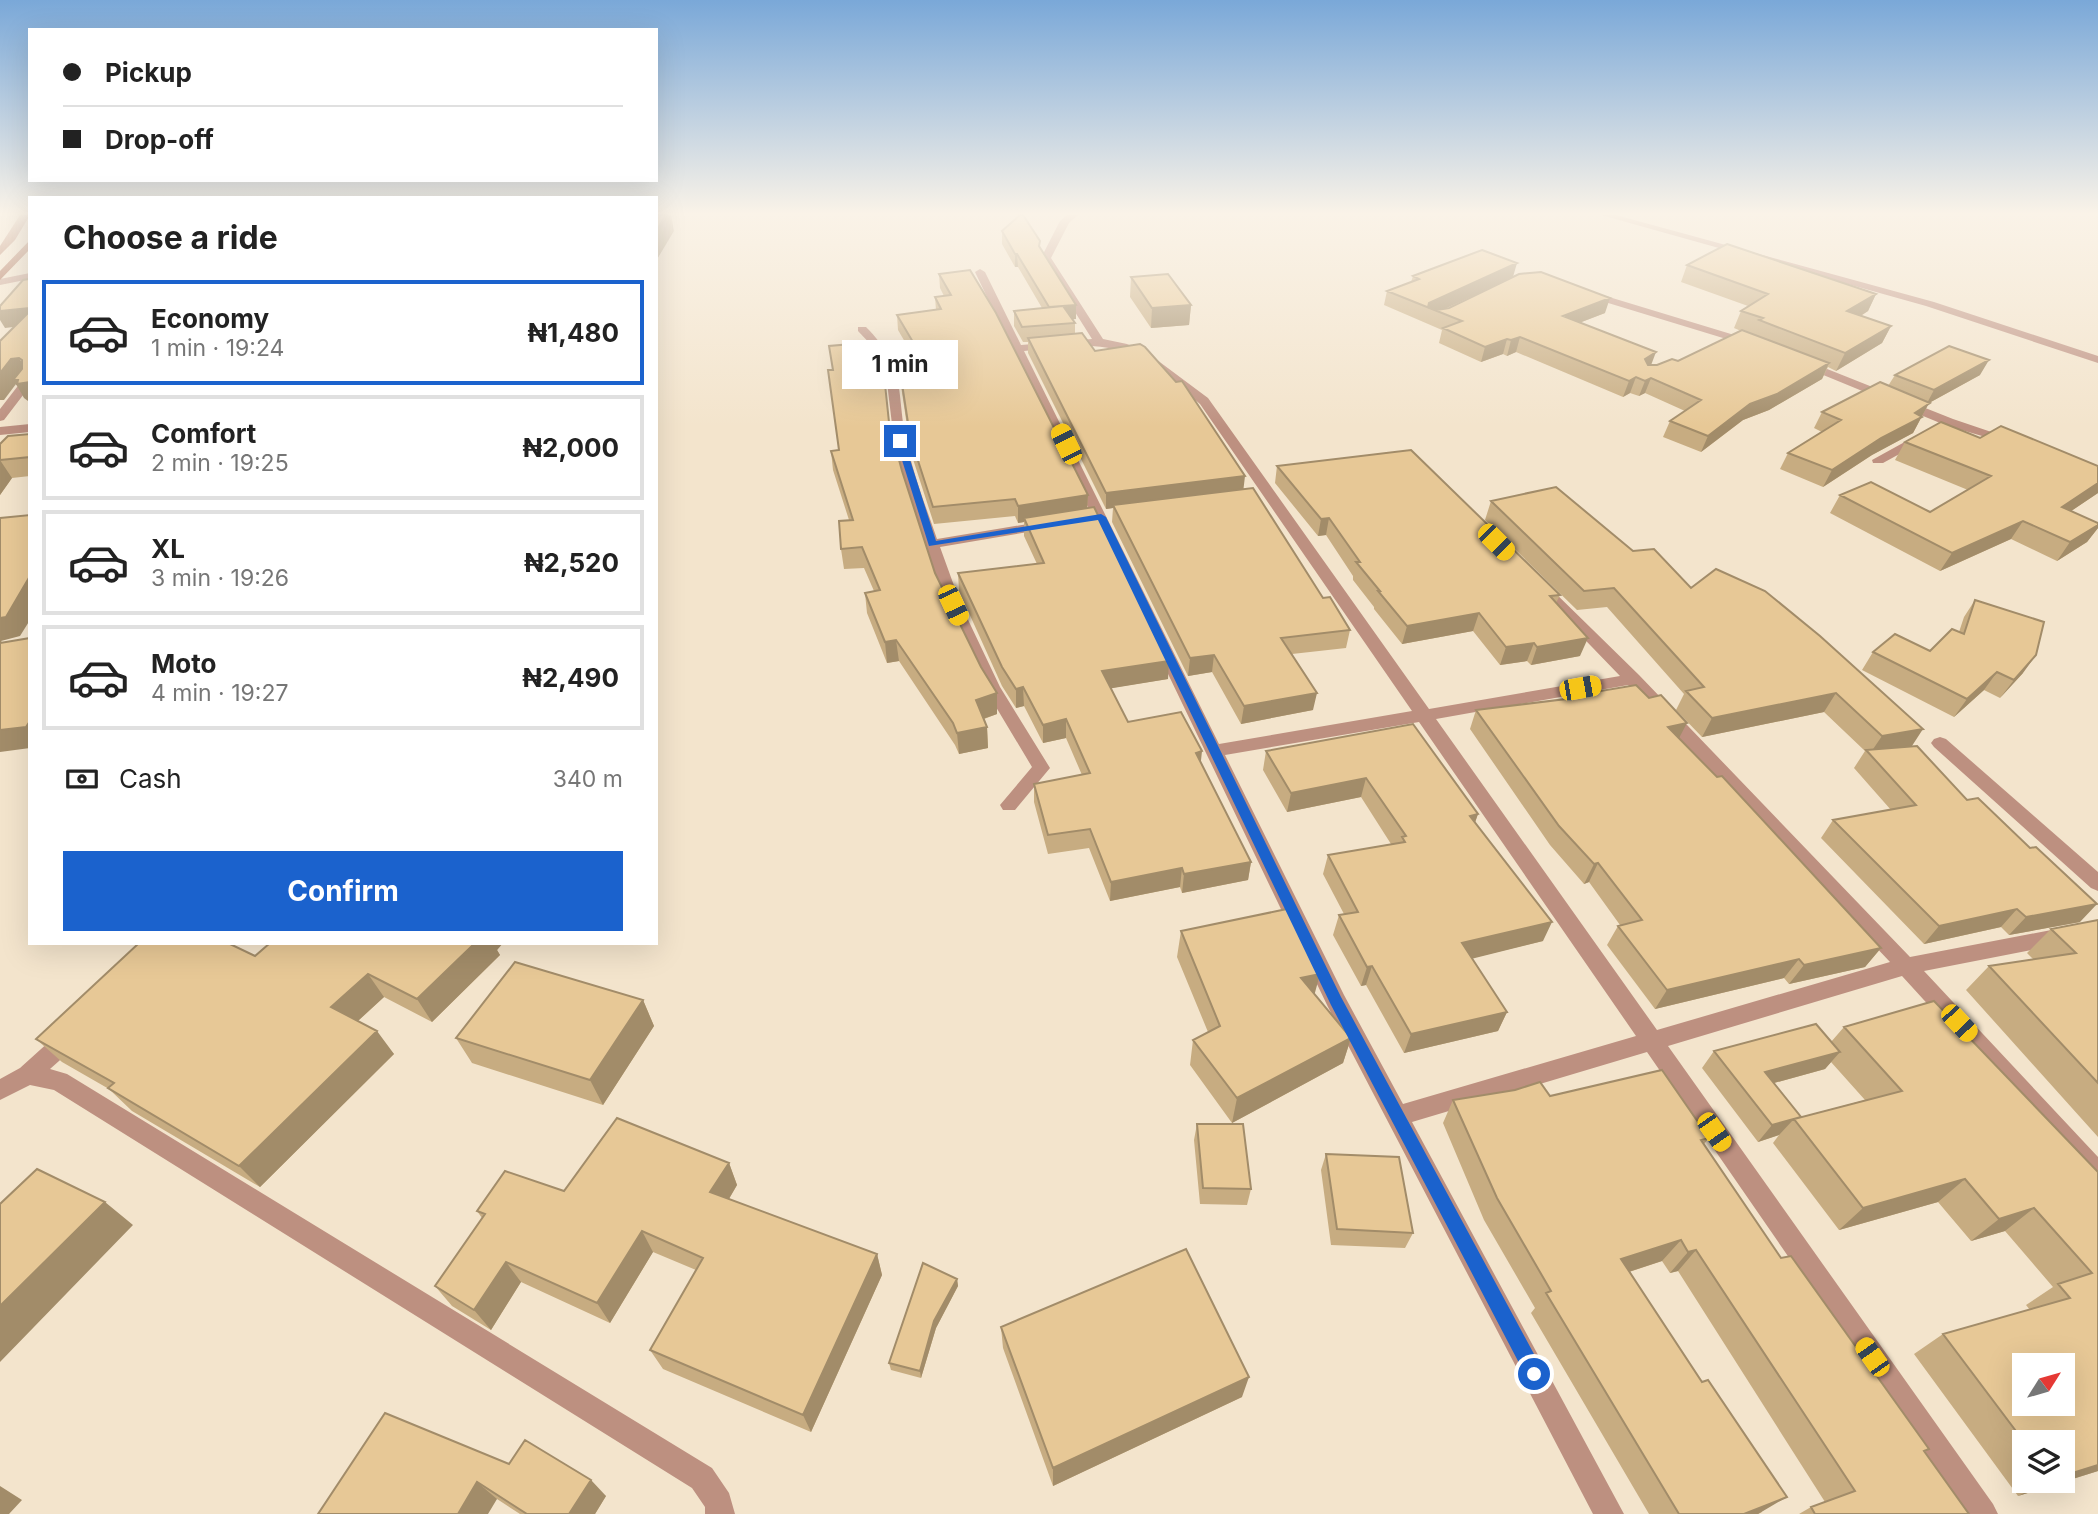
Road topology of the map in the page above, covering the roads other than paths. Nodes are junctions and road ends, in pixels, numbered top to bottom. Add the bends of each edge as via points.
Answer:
1 (987, 286) edge
2 (1064, 286) edge
3 (1866, 286) edge
4 (1570, 288) edge
5 (862, 329) dead end
6 (1736, 338) junction
7 (1100, 343) junction
8 (1761, 347) edge
9 (1020, 348) junction
10 (1710, 349) edge
11 (1787, 357) edge
12 (2098, 360) edge
13 (28, 380) edge
14 (0, 417) edge
15 (1949, 422) junction
16 (28, 428) edge
17 (0, 431) edge
18 (2017, 443) edge
19 (1878, 460) dead end
20 (1062, 523) edge
21 (932, 544) junction
22 (1526, 571) edge
23 (1633, 679) junction
24 (1421, 715) junction
25 (1940, 743) dead end
26 (1215, 751) junction
27 (1009, 805) dead end
28 (2098, 883) edge
29 (2098, 929) edge
30 (1907, 966) junction
31 (80, 1028) edge
32 (1651, 1042) junction
33 (29, 1075) junction
34 (0, 1090) edge
35 (1397, 1116) junction
36 (2098, 1174) edge
37 (720, 1514) edge
38 (1609, 1514) edge
39 (1983, 1514) edge

1 - 9 street
2 - 7 street
3 - 12 street
4 - 6 street
5 - 21 street via 881,349 892,374 900,441
6 - 8 street
6 - 10 street
7 - 9 street
7 - 24 street via 1122,346 1171,373 1204,401 1261,497
9 - 26 street
11 - 15 street
13 - 14 street
15 - 18 street
15 - 19 street
16 - 17 street
20 - 21 street
21 - 27 street via 953,605 992,687 1041,768
22 - 23 street
23 - 24 street
23 - 30 street
24 - 26 street
24 - 32 street
25 - 28 street
26 - 35 street
29 - 30 street
30 - 32 street
30 - 36 street
31 - 33 street
32 - 35 street
32 - 39 street
33 - 34 street
33 - 37 street via 60,1081 702,1478 719,1503
35 - 38 street

